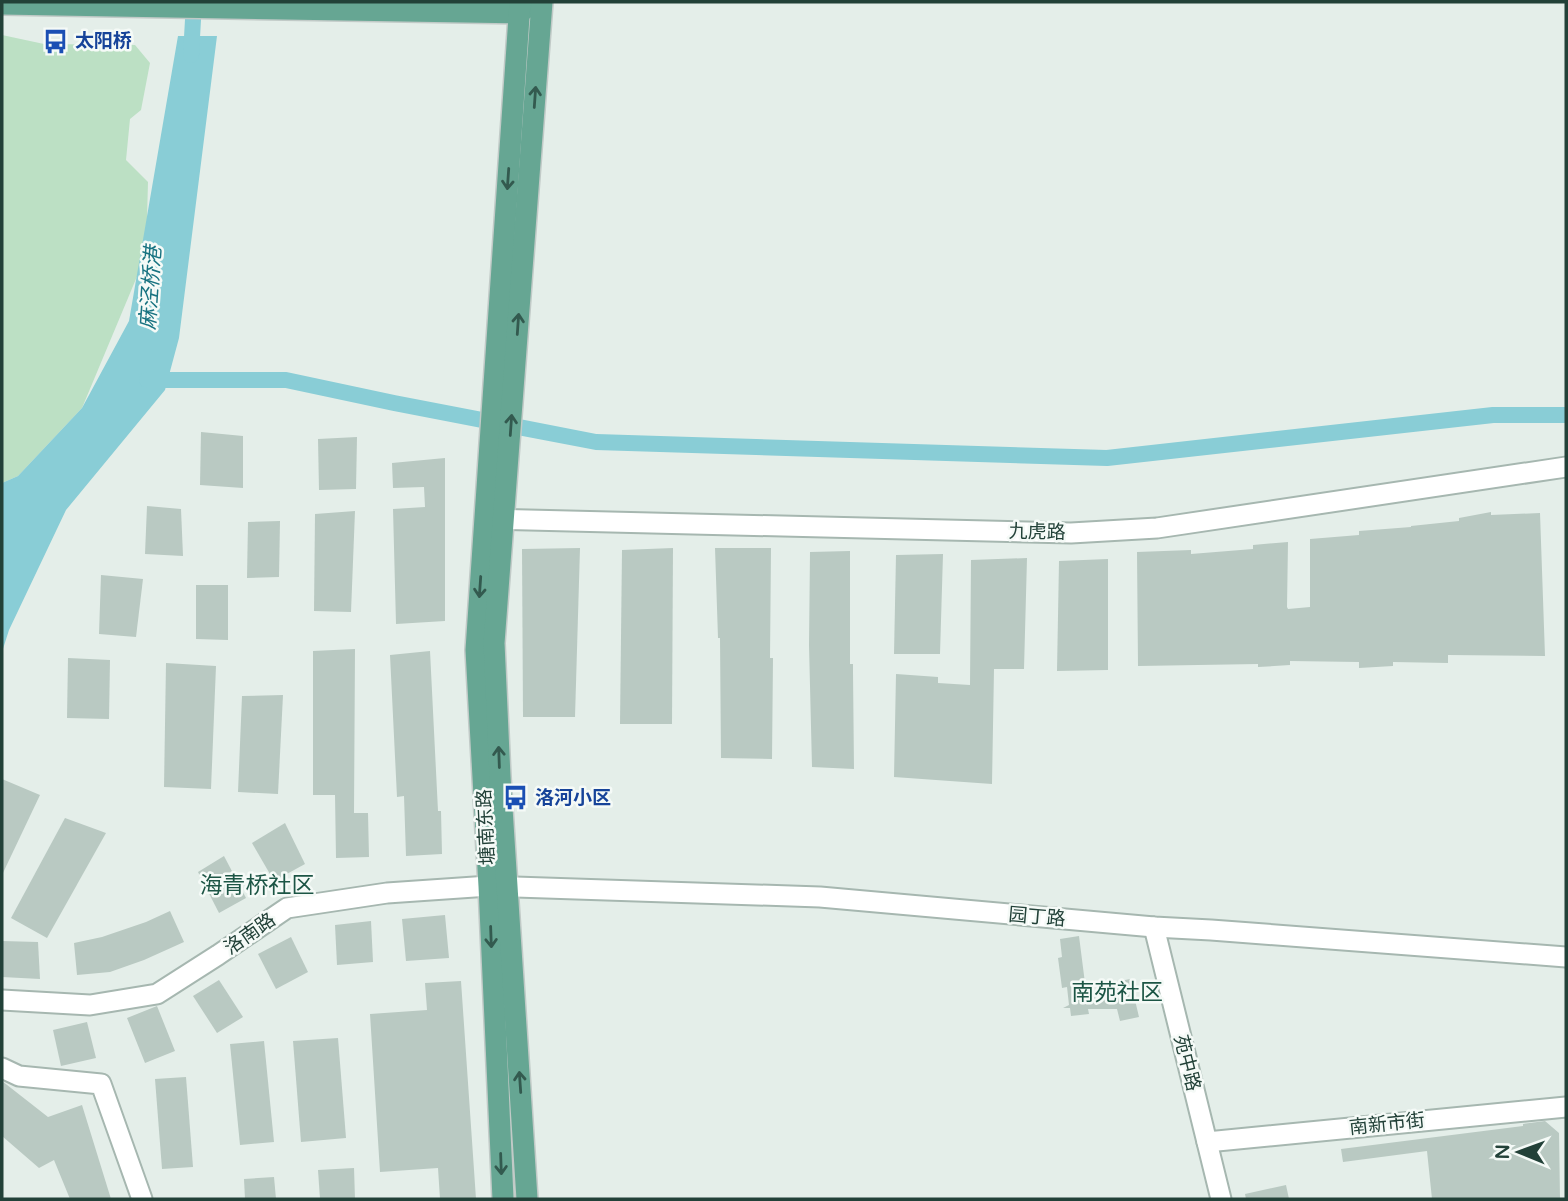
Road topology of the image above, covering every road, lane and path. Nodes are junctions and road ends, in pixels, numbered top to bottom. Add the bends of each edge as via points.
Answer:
1 (542, 2) edge
2 (2, 4) edge
3 (524, 5) edge
4 (503, 391) junction
5 (1566, 467) edge
6 (494, 519) junction
7 (498, 886) junction
8 (1154, 927) junction
9 (1566, 957) edge
10 (2, 1000) edge
11 (2, 1068) edge
12 (1566, 1107) edge
13 (1207, 1142) junction
14 (142, 1199) edge
15 (503, 1199) edge
16 (527, 1199) edge
17 (1221, 1199) edge

4 -> 1 main road
2 - 3 main road via 226,8
3 -> 4 main road
4 - 6 main road, 塘南东路
5 - 6 street, 九虎路 via 1157,528 1071,533
6 - 7 main road, 塘南东路
7 - 8 street, 园丁路 via 820,897
7 - 10 street, 洛南路 via 387,893 288,908 157,995 90,1005
7 -> 15 main road, 塘南东路
16 -> 7 main road, 塘南东路
8 - 9 street, 园丁路
8 - 13 street, 苑中路
11 - 14 street via 19,1076 101,1083
12 - 13 street, 南新市街
13 - 17 street, 苑中路

